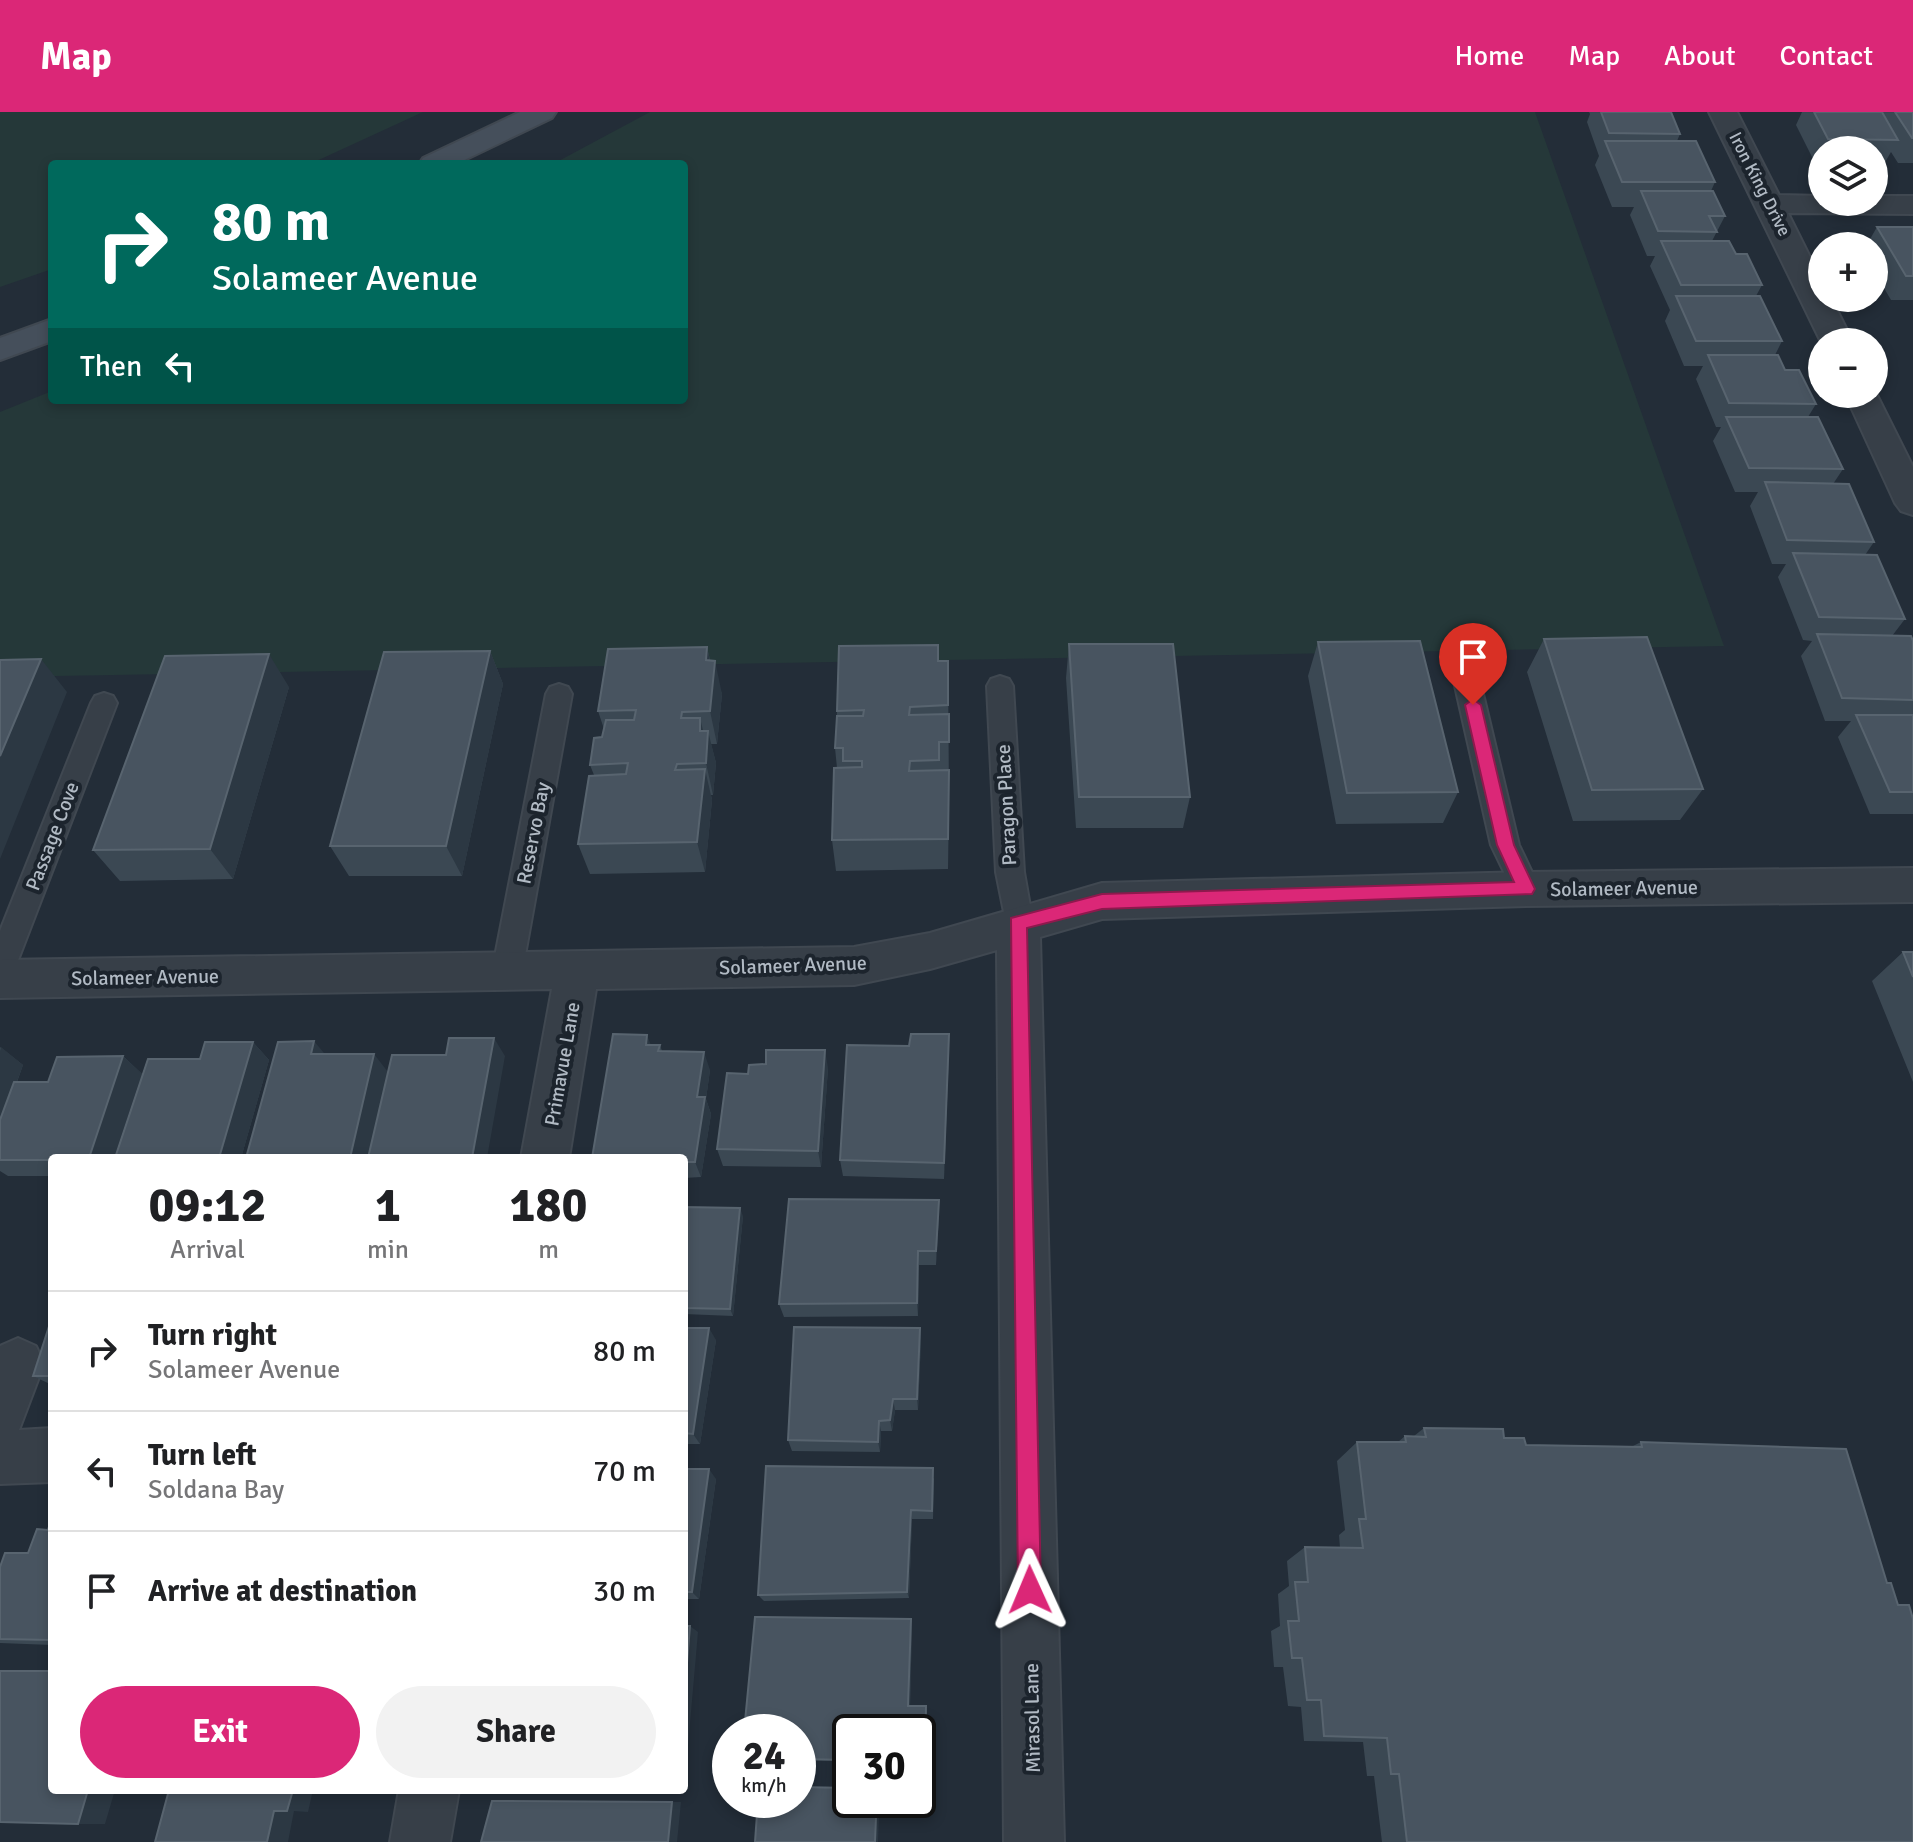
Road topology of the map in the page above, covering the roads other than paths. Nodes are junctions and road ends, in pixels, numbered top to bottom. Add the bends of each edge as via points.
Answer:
1 (542, 112) edge
2 (1723, 112) edge
3 (441, 160) edge
4 (1771, 204) junction
5 (1913, 205) edge
6 (1830, 328) edge
7 (48, 331) edge
8 (0, 350) edge
9 (1868, 408) edge
10 (1913, 503) edge
11 (1466, 677) dead end
12 (1000, 686) dead end
13 (559, 694) dead end
14 (104, 703) dead end
15 (1913, 885) edge
16 (1526, 889) junction
17 (1018, 923) junction
18 (0, 968) edge
19 (577, 970) junction
20 (507, 972) junction
21 (0, 979) edge
22 (546, 1154) edge
23 (18, 1364) dead end
24 (0, 1413) edge
25 (48, 1455) edge
26 (0, 1457) edge
27 (428, 1794) edge
28 (420, 1842) edge
29 (1034, 1842) edge

1 - 3 main road
2 - 4 street, Iron King Drive
4 - 5 street
4 - 6 street, Iron King Drive
7 - 8 main road
9 - 10 street
11 - 16 lane via 1505,845
12 - 17 lane, Paragon Place via 1010,872
13 - 20 lane, Reservo Bay
14 - 18 lane, Passage Cove
15 - 16 street, Solameer Avenue
16 - 17 street, Solameer Avenue via 1102,901
17 - 19 street, Solameer Avenue via 930,951 854,966
17 - 29 street, Mirasol Lane
19 - 20 street, Solameer Avenue
19 - 22 street, Primavue Lane
20 - 21 street, Solameer Avenue
23 - 24 street
25 - 26 street
27 - 28 street

